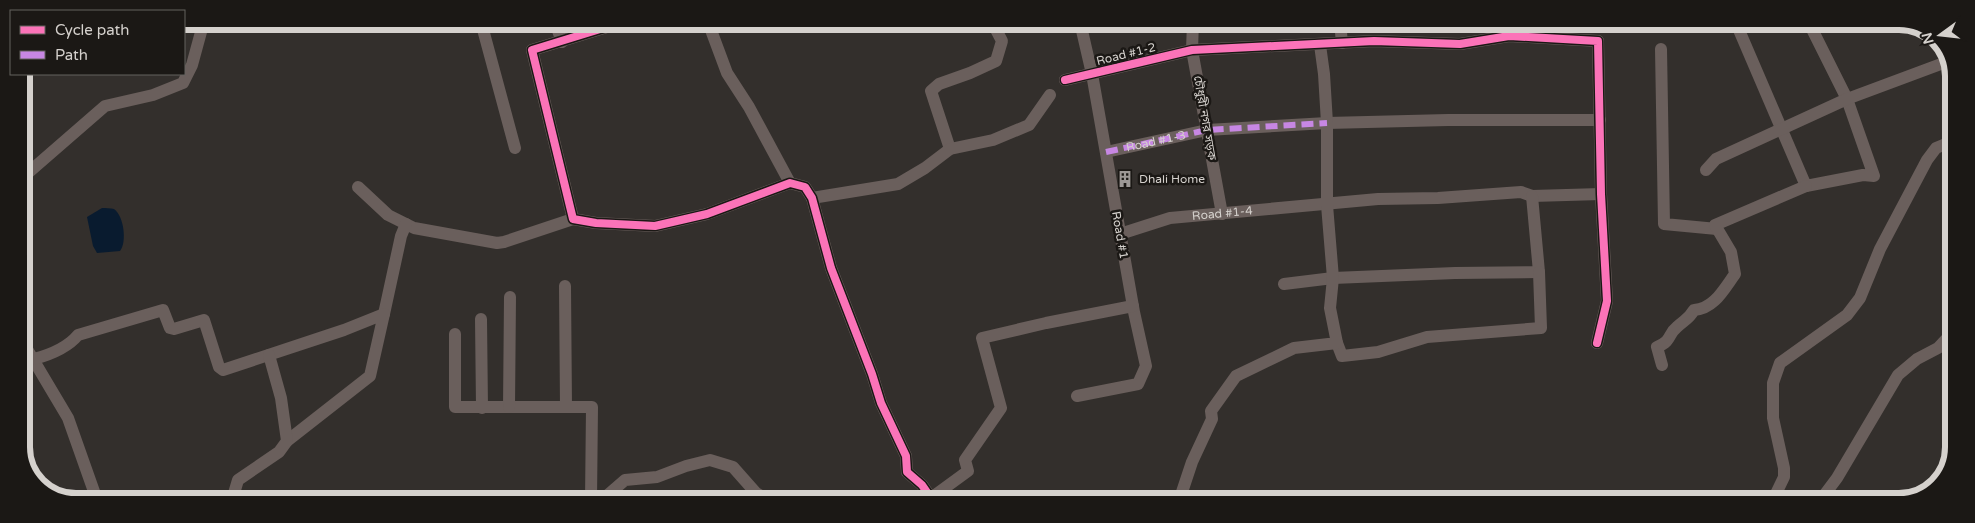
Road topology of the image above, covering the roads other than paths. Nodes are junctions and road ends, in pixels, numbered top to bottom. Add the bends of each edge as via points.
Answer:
1 (202, 30) edge
2 (483, 30) edge
3 (558, 30) edge
4 (599, 30) edge
5 (711, 30) edge
6 (996, 30) edge
7 (1082, 30) edge
8 (1193, 30) edge
9 (1341, 30) edge
10 (1739, 30) edge
11 (1813, 30) edge
12 (562, 42) junction
13 (1342, 43) junction
14 (1320, 45) junction
15 (1661, 49) dead end
16 (1192, 50) junction
17 (1943, 63) edge
18 (1092, 74) junction
19 (1065, 80) dead end
20 (1050, 95) dead end
21 (1846, 99) junction
22 (1600, 120) junction
23 (1327, 123) junction
24 (1781, 129) junction
25 (1207, 130) junction
26 (1945, 145) edge
27 (515, 148) dead end
28 (950, 149) junction
29 (1106, 152) junction
30 (1706, 170) dead end
31 (30, 171) edge
32 (790, 183) junction
33 (1806, 186) junction
34 (358, 187) dead end
35 (1601, 194) junction
36 (1532, 196) junction
37 (812, 198) junction
38 (1328, 205) junction
39 (1222, 214) junction
40 (573, 219) junction
41 (406, 224) junction
42 (1717, 229) junction
43 (1120, 234) junction
44 (1539, 272) junction
45 (1333, 278) junction
46 (1284, 284) dead end
47 (565, 286) dead end
48 (510, 297) dead end
49 (1133, 306) junction
50 (384, 314) junction
51 (481, 319) dead end
52 (454, 334) dead end
53 (1945, 340) edge
54 (1597, 342) dead end
55 (1337, 343) junction
56 (30, 353) edge
57 (269, 355) junction
58 (34, 359) junction
59 (1662, 365) dead end
60 (1077, 396) dead end
61 (509, 407) junction
62 (566, 407) junction
63 (482, 408) junction
64 (287, 441) junction
65 (95, 493) edge
66 (234, 493) edge
67 (591, 493) edge
68 (610, 493) edge
69 (755, 493) edge
70 (927, 493) edge
71 (940, 493) edge
72 (1182, 493) edge
73 (1776, 493) edge
74 (1826, 493) edge

1 - 31 street via 192,65 183,83 153,95 105,106
2 - 27 street
3 - 12 street
4 - 12 street
5 - 32 street via 727,73
6 - 28 street via 1002,41 996,61 938,84 932,91
7 - 18 street, Road #1
8 - 16 street, চৌধুরী নগর সড়ক
9 - 13 street
10 - 24 street
11 - 21 street
12 - 40 street via 532,50
13 - 14 street
13 - 22 street via 1460,44 1509,36 1598,41
14 - 16 street, Road #1-2
14 - 23 street
15 - 42 street via 1664,224
16 - 18 street, Road #1-2
16 - 25 street, চৌধুরী নগর সড়ক
17 - 21 street
18 - 19 street, Road #1-2
18 - 29 street, Road #1
20 - 28 street via 1029,124 993,140
21 - 24 street
21 - 33 street via 1874,176 1863,175
22 - 23 street, Road #1-3
22 - 35 street
23 - 25 street, Road #1-3
23 - 38 street
24 - 30 street via 1716,159
24 - 33 street
25 - 29 street, Road #1-3
25 - 39 street, চৌধুরী নগর সড়ক
26 - 73 street via 1936,148 1926,160 1880,249 1860,298 1847,315 1780,362 1773,383 1774,418 1784,477
28 - 37 street via 898,184
29 - 43 street, Road #1
32 - 37 street via 805,187
32 - 40 street via 707,214 655,226
33 - 42 street via 1715,224
34 - 41 street via 388,215
35 - 36 street, Road #1-4
35 - 54 street via 1607,301
36 - 38 street, Road #1-4 via 1521,192 1378,199
36 - 44 street
37 - 70 street via 831,268 881,403 906,456 907,472
38 - 39 street, Road #1-4
38 - 45 street
39 - 43 street, Road #1-4 via 1170,218
40 - 41 street via 497,243
41 - 50 street
42 - 59 street via 1732,252 1735,274 1717,299 1704,309 1694,310 1689,319 1676,328 1668,342 1657,346
43 - 49 street, Road #1
44 - 45 street
44 - 55 street via 1541,328 1427,337 1378,352 1342,356
45 - 46 street
45 - 55 street via 1330,308
47 - 62 street
48 - 61 street
49 - 60 street, Road #1 via 1146,366 1138,384
49 - 71 street via 982,338 1001,408 966,460 968,471
50 - 57 street
50 - 64 street via 370,376
51 - 63 street
52 - 63 street via 454,405 458,408
53 - 74 street via 1898,375
55 - 72 street via 1294,348 1236,376 1212,411 1212,419
56 - 58 street
57 - 58 street via 220,369 204,320 174,329 170,328 163,310 78,335 73,341
57 - 64 street via 281,398
58 - 65 street via 68,418
61 - 62 street
61 - 63 street
62 - 67 street via 592,407
64 - 66 street via 279,452 238,480
68 - 69 street via 625,480 657,477 710,460 733,468

